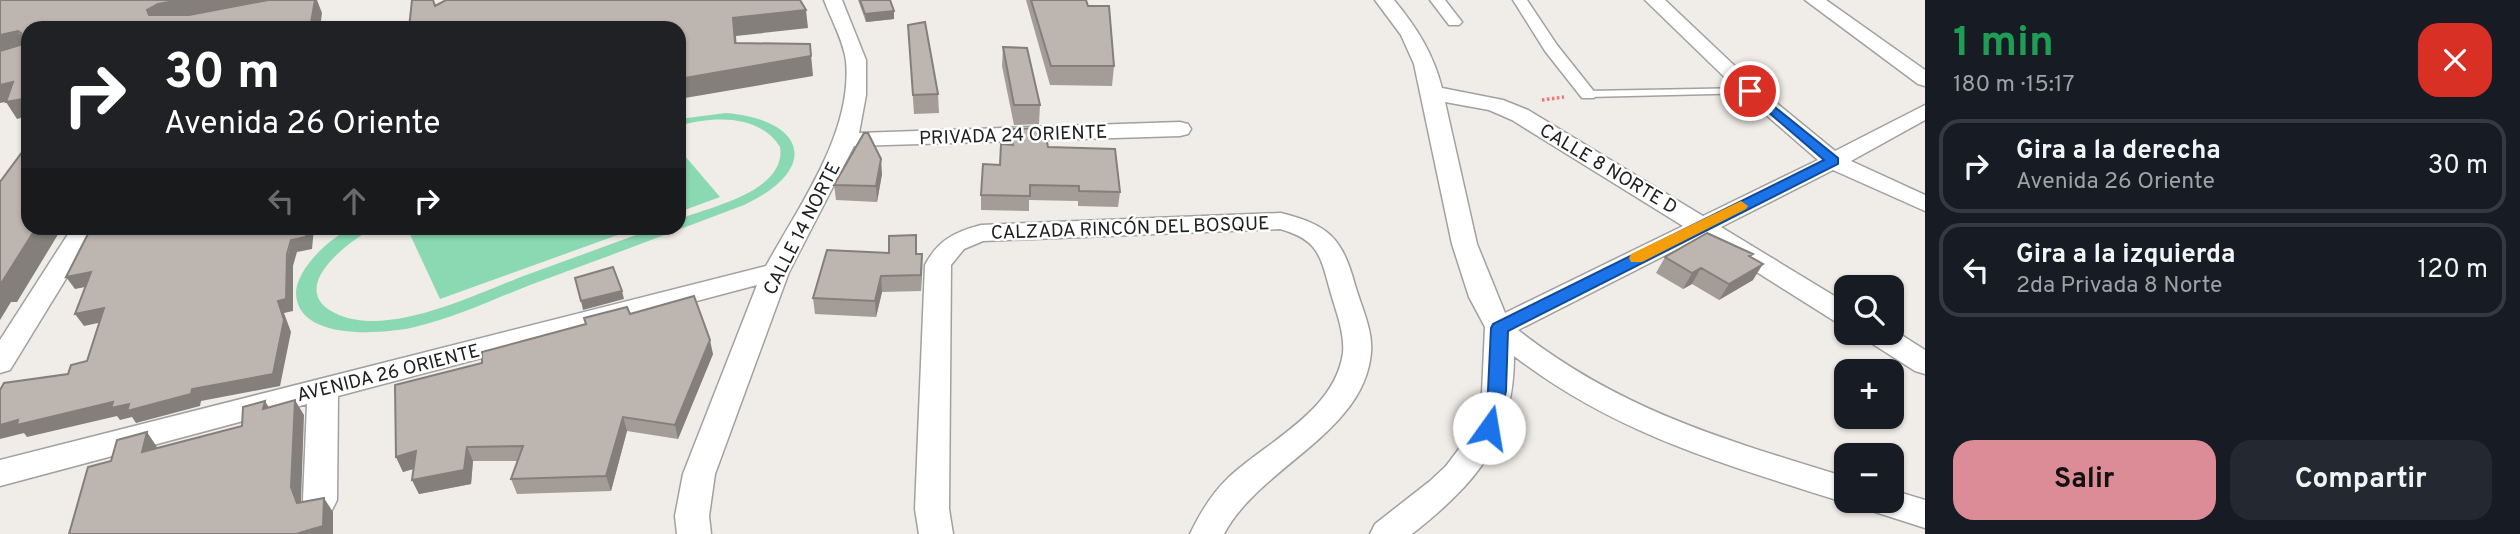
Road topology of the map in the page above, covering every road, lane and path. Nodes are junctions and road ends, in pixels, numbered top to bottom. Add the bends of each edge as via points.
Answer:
1 (833, 0) edge
2 (1384, 0) edge
3 (1437, 0) edge
4 (1520, 0) edge
5 (1654, 0) edge
6 (1814, 0) edge
7 (1454, 22) dead end
8 (1925, 80) edge
9 (1750, 91) junction
10 (1433, 93) junction
11 (1588, 94) joint
12 (1925, 111) edge
13 (1180, 129) dead end
14 (846, 140) junction
15 (1833, 161) junction
16 (1925, 204) edge
17 (1701, 225) junction
18 (80, 235) edge
19 (776, 272) junction
20 (1834, 308) edge
21 (1499, 328) junction
22 (1895, 345) edge
23 (0, 363) edge
24 (1925, 364) edge
25 (323, 388) junction
26 (0, 473) edge
27 (1834, 486) edge
28 (320, 500) edge
29 (1904, 507) edge
30 (1925, 514) edge
31 (694, 534) edge
32 (936, 534) edge
33 (1207, 534) edge
34 (1387, 534) edge

1 - 14 street, CALLE 14 NORTE via 856,60
2 - 10 street via 1418,46
3 - 7 street
4 - 11 street
5 - 9 street
6 - 8 street
9 - 11 lane
9 - 15 street
10 - 17 street, CALLE 8 NORTE D via 1520,114
10 - 21 street via 1462,234
12 - 15 street
13 - 14 street, PRIVADA 24 ORIENTE
14 - 19 street, CALLE 14 NORTE
15 - 16 street
15 - 17 street
17 - 20 street, CALLE 8 NORTE D
17 - 21 street
18 - 23 street
19 - 25 street, AVENIDA 26 ORIENTE
19 - 31 street, CALLE 14 NORTE via 699,474
21 - 27 street via 1554,374 1624,413 1724,452
21 - 34 street via 1497,391 1489,428 1473,458 1449,484
22 - 24 street
25 - 26 street, AVENIDA 26 ORIENTE
25 - 28 street
29 - 30 street
32 - 33 street, CALZADA RINCÓN DEL BOSQUE via 932,509 938,265 945,250 960,238 981,233 1282,221 1323,238 1333,252 1357,349 1354,374 1340,399 1213,517

